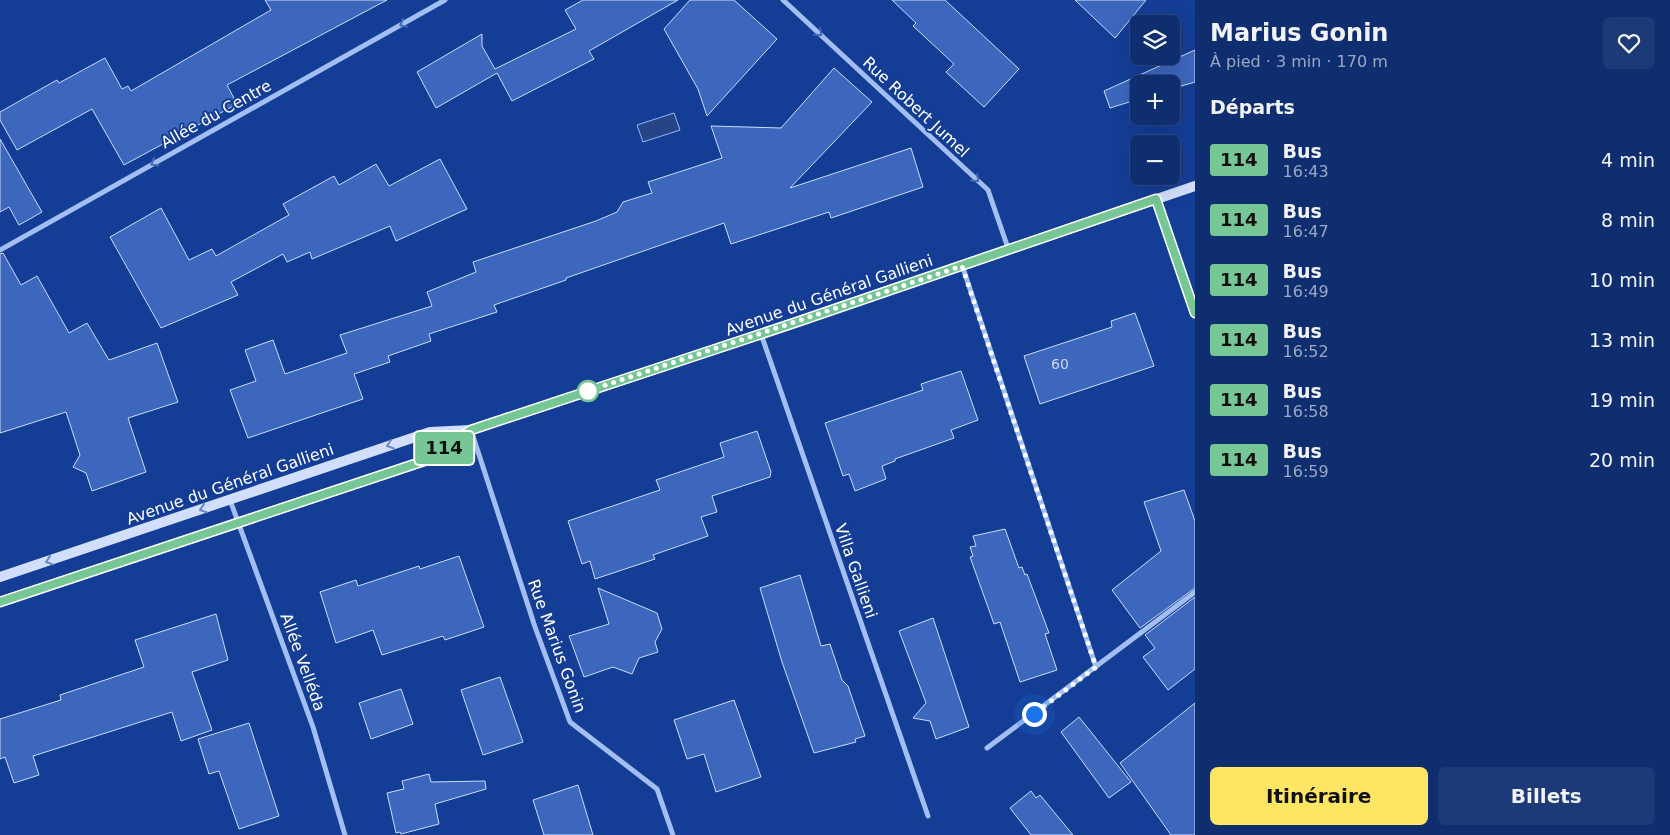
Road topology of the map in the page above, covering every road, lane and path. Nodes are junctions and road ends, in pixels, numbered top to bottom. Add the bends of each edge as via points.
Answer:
1 (445, 0) edge
2 (783, 0) edge
3 (1195, 186) edge
4 (1156, 199) junction
5 (1008, 248) junction
6 (0, 250) edge
7 (962, 266) junction
8 (1195, 313) edge
9 (761, 334) junction
10 (471, 430) junction
11 (230, 500) junction
12 (238, 522) junction
13 (0, 577) edge
14 (1195, 592) edge
15 (0, 602) edge
16 (1096, 667) junction
17 (987, 748) dead end
18 (928, 816) dead end
19 (346, 835) edge
20 (672, 835) edge

1 -> 6 street, Allée du Centre
2 -> 5 street, Rue Robert Jumel via 988,190
3 - 4 street, Avenue du Général Gallieni
4 - 5 street, Avenue du Général Gallieni
4 - 8 street
5 - 7 street, Avenue du Général Gallieni
7 - 9 street, Avenue du Général Gallieni
7 - 16 street
9 - 10 street, Avenue du Général Gallieni
9 - 18 street, Villa Gallieni
10 -> 11 street, Avenue du Général Gallieni via 430,432
10 - 12 street, Avenue du Général Gallieni via 427,460
10 - 20 street, Rue Marius Gonin via 534,627 570,722 656,789
11 - 12 street, Allée Velléda
11 -> 13 street, Avenue du Général Gallieni
12 - 15 street, Avenue du Général Gallieni
12 - 19 street, Allée Velléda via 313,728
14 - 16 street
16 - 17 street

